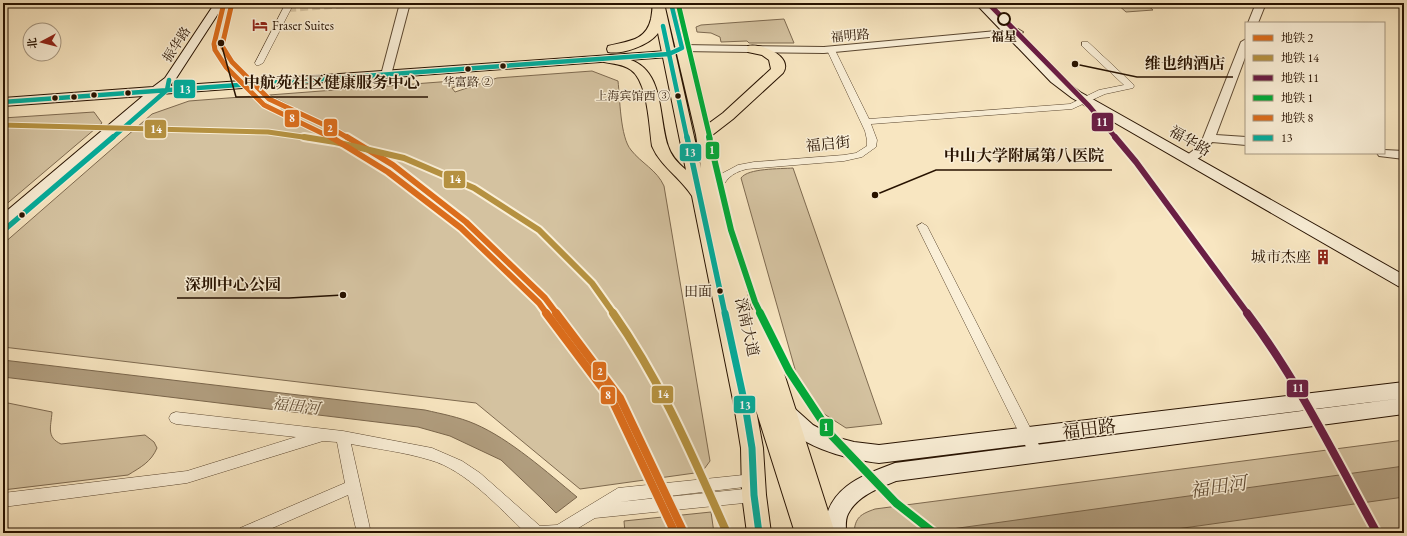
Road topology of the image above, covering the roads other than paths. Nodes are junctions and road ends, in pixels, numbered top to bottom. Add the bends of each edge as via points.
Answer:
1 (220, 3) edge
2 (290, 3) edge
3 (405, 3) edge
4 (671, 3) edge
5 (980, 3) edge
6 (988, 3) edge
7 (1261, 3) edge
8 (659, 6) edge
9 (1253, 22) edge
10 (1014, 33) junction
11 (1085, 44) dead end
12 (1245, 45) edge
13 (673, 49) junction
14 (753, 49) junction
15 (831, 50) junction
16 (611, 54) junction
17 (259, 63) dead end
18 (387, 70) junction
19 (164, 87) junction
20 (650, 87) junction
21 (3, 91) edge
22 (113, 94) junction
23 (1088, 99) junction
24 (3, 102) edge
25 (129, 115) junction
26 (866, 122) junction
27 (703, 135) junction
28 (1209, 138) junction
29 (1245, 141) edge
30 (1385, 153) edge
31 (1404, 155) edge
32 (1191, 158) junction
33 (706, 193) junction
34 (3, 222) edge
35 (922, 226) dead end
36 (3, 231) edge
37 (1404, 273) edge
38 (1404, 282) edge
39 (740, 299) junction
40 (1404, 390) edge
41 (1404, 406) edge
42 (786, 413) junction
43 (176, 418) dead end
44 (324, 435) junction
45 (343, 437) junction
46 (1032, 445) junction
47 (353, 486) junction
48 (753, 488) junction
49 (3, 500) edge
50 (592, 511) junction
51 (269, 528) edge
52 (245, 533) edge
53 (364, 533) edge
54 (558, 533) edge
55 (759, 533) edge
56 (807, 533) edge
57 (823, 533) edge
58 (835, 533) edge

1 - 19 main road, 振华路
2 - 17 street
3 - 18 street
4 - 13 main road
5 - 10 main road, 福华路
6 - 10 main road, 福华路
7 - 9 street
8 - 13 main road
8 - 16 main road via 655,27 649,36
10 - 15 street, 福明路
10 - 23 main road, 福华路 via 1055,79
11 - 23 street via 1130,86 1108,90
12 - 28 street
13 - 14 street, 福明路
13 - 16 main road
13 - 20 main road
13 - 27 main road, 深南大道
13 - 33 main road, 深南大道
14 - 15 street, 福明路
14 - 27 main road via 774,57 779,65 778,70 728,116
15 - 26 street, 福启街
16 - 18 main road
16 - 20 main road via 639,69
18 - 19 main road
19 - 21 main road
19 - 22 main road
19 - 25 main road
19 - 36 main road
20 - 33 main road via 662,152 671,166
22 - 24 main road
22 - 25 main road via 131,100 132,109
23 - 26 street via 1072,106
23 - 32 main road, 福华路
25 - 34 main road
26 - 33 street, 福启街 via 872,135 872,143 868,150 859,155 744,166 725,175
27 - 33 main road, 深南大道
28 - 29 street
28 - 32 street via 1201,150
30 - 31 street
32 - 37 main road, 福华路
32 - 38 main road, 福华路
33 - 39 main road, 深南大道
33 - 48 main road, 深南大道 via 752,448
35 - 46 street
39 - 42 main road via 759,330
39 - 56 main road, 深南大道 via 762,394
40 - 46 main road, 福田路
41 - 46 main road, 福田路
42 - 46 main road, 福田路 via 803,430 848,450 865,453
42 - 57 main road
43 - 44 street
44 - 45 street
44 - 49 street via 187,477
45 - 47 street
45 - 54 street via 432,454 457,465 475,477 537,533
46 - 58 main road, 福田路 via 895,472 880,478 843,502 836,519
47 - 51 street
47 - 53 street
48 - 50 street
48 - 50 street via 618,495
48 - 55 main road, 深南大道
50 - 54 street
51 - 52 street

